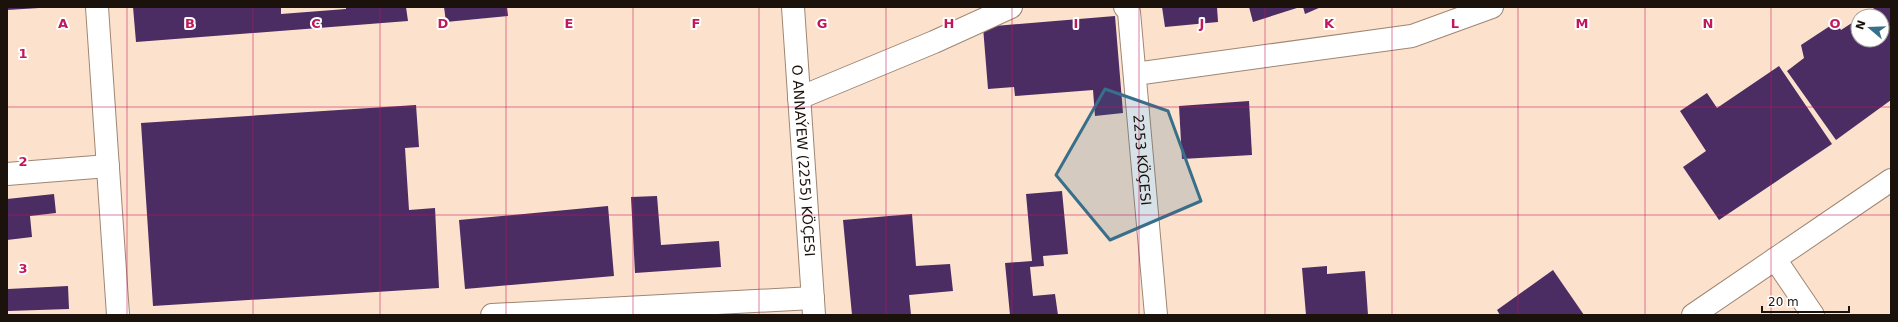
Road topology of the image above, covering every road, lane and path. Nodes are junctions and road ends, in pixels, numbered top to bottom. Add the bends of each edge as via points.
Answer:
1 (97, 7) edge
2 (793, 7) edge
3 (1012, 7) edge
4 (1125, 7) edge
5 (1492, 7) edge
6 (1135, 74) junction
7 (799, 98) junction
8 (108, 166) junction
9 (7, 174) edge
10 (1891, 180) edge
11 (1774, 259) junction
12 (813, 306) edge
13 (118, 315) edge
14 (492, 315) edge
15 (1156, 315) edge
16 (1693, 315) edge
17 (1813, 315) edge

1 - 8 street
2 - 7 street, O ANNAÝEW (2255) KÖÇESI
3 - 7 street
4 - 6 street, 2253 KÖÇESI via 1130,12
5 - 6 street via 1412,36
6 - 15 street, 2253 KÖÇESI
7 - 12 street, O ANNAÝEW (2255) KÖÇESI
8 - 9 street
8 - 13 street
10 - 11 street
11 - 16 street
11 - 17 street
12 - 14 street

